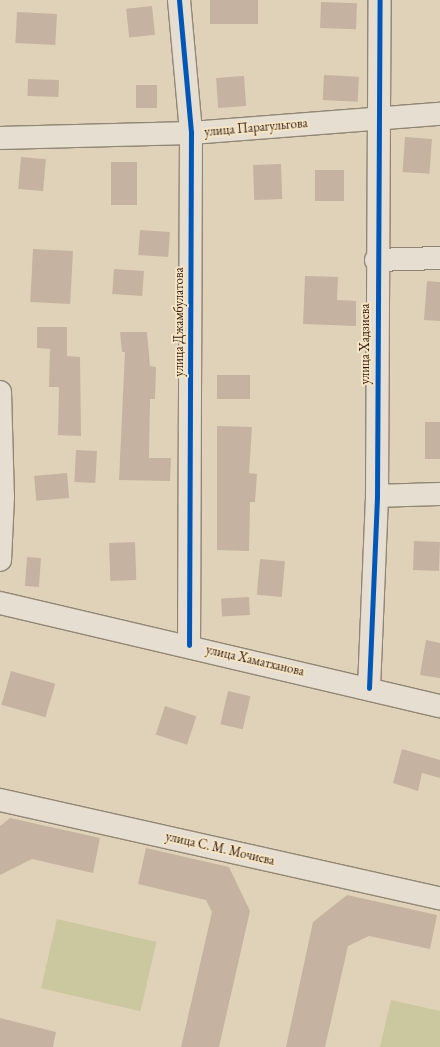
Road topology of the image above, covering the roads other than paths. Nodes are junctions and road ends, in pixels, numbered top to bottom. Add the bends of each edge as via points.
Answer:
1 (179, 0) edge
2 (380, 0) edge
3 (440, 114) edge
4 (378, 119) junction
5 (191, 133) junction
6 (0, 138) edge
7 (440, 258) edge
8 (376, 260) junction
9 (0, 392) edge
10 (440, 494) edge
11 (377, 496) junction
12 (0, 560) edge
13 (0, 603) edge
14 (189, 645) junction
15 (369, 688) junction
16 (440, 706) edge
17 (0, 800) edge
18 (440, 898) edge

1 - 5 street, улица Джамбулатова
2 - 4 street, улица Хадзиева
3 - 4 street, улица Парагульгова
4 - 5 street, улица Парагульгова
4 - 8 street, улица Хадзиева
5 - 6 street, улица Парагульгова
5 - 14 street, улица Джамбулатова
7 - 8 street
8 - 11 street, улица Хадзиева
9 - 12 street via 3,497
10 - 11 street
11 - 15 street, улица Хадзиева
13 - 14 street, улица Хаматханова
14 - 15 street, улица Хаматханова
15 - 16 street, улица Хаматханова
17 - 18 street, улица С. М. Мочиева

